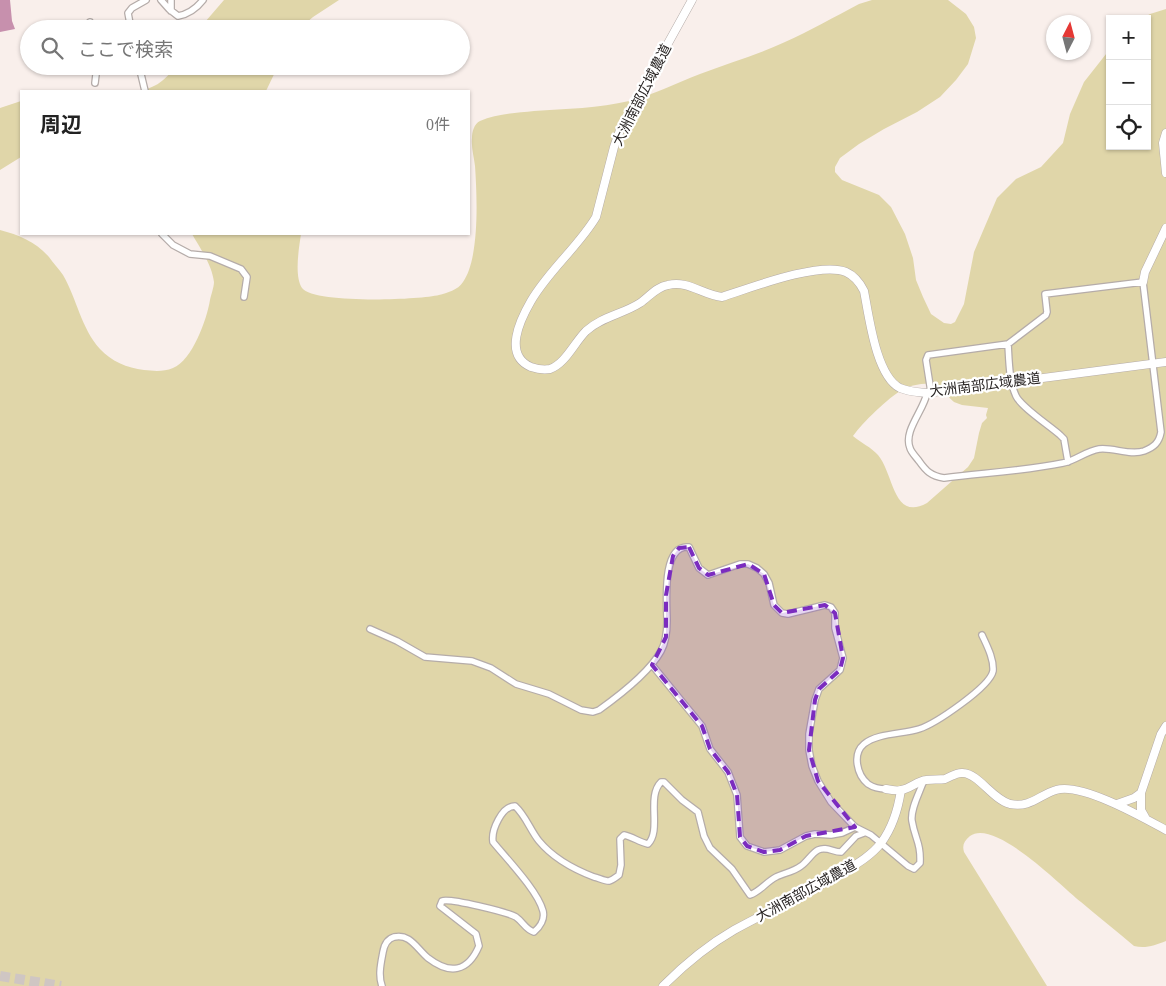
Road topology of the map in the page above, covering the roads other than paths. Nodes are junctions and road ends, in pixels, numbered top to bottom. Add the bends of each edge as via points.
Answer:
1 (146, 0) edge
2 (161, 0) edge
3 (170, 0) edge
4 (202, 0) edge
5 (692, 0) edge
6 (171, 11) junction
7 (129, 20) edge
8 (96, 75) edge
9 (141, 75) edge
10 (95, 83) dead end
11 (145, 90) edge
12 (1166, 133) edge
13 (1166, 173) edge
14 (1166, 228) edge
15 (163, 235) edge
16 (1143, 282) junction
17 (244, 297) dead end
18 (1008, 344) junction
19 (1166, 362) edge
20 (1151, 364) junction
21 (1012, 382) junction
22 (929, 392) junction
23 (1068, 462) junction
24 (370, 629) dead end
25 (982, 635) dead end
26 (652, 665) junction
27 (1166, 726) edge
28 (924, 780) junction
29 (886, 789) joint
30 (901, 790) junction
31 (1141, 793) junction
32 (1117, 804) junction
33 (1146, 819) junction
34 (855, 827) junction
35 (1166, 830) edge
36 (864, 833) junction
37 (881, 843) junction
38 (382, 986) edge
39 (663, 986) edge

1 - 7 street via 132,8 128,13
2 - 6 street
3 - 6 street
4 - 6 street via 186,15 178,16
5 - 22 street, 大洲南部広域農道 via 620,130 596,217 531,301 517,334 517,355 525,364 549,369 560,363 596,323 630,309 666,285 688,285 722,297 805,272 844,271 859,282 864,292 888,378 899,387
8 - 10 street
9 - 11 street
12 - 13 street via 1163,143
14 - 16 street
15 - 17 street via 190,254 210,256 241,269 247,277
16 - 18 street via 1045,294 1046,315
16 - 20 street
18 - 21 street
18 - 22 street via 928,354
19 - 20 street, 大洲南部広域農道
20 - 21 street, 大洲南部広域農道
20 - 23 street via 1160,432 1156,445 1142,452 1096,449
21 - 22 street, 大洲南部広域農道
21 - 23 street via 1022,403 1064,439
22 - 23 street via 909,438 910,449 934,476 944,478
24 - 26 street via 425,656 472,661 491,668 516,684 549,694 580,710 593,712 609,703
25 - 29 street via 993,665 989,680 930,724 876,738 859,750 857,760 862,778 876,788
26 - 34 street via 702,726 710,749 728,772 737,795 740,837 747,846 764,852 780,850 806,836 842,833
26 - 34 street via 666,637 669,569 679,548 689,547 699,568 708,575 740,564 757,568 769,583 774,604 782,613 825,605 831,608 835,613 835,628 843,658 840,670 819,689 808,734 808,750 818,781 830,802
27 - 31 street
28 - 30 street
28 - 32 street via 944,779 964,772 1005,802 1016,805 1025,805 1066,788
28 - 37 street via 912,820 921,850 920,864 914,869 908,866
29 - 30 street
30 - 37 street, 大洲南部広域農道 via 898,811
31 - 32 street
31 - 33 street via 1141,810
32 - 33 street
33 - 35 street
34 - 36 street
36 - 37 street
36 - 38 street via 856,836 841,852 827,848 818,850 801,866 750,895 732,869 710,848 698,812 664,782 657,786 651,841 648,844 624,835 620,839 619,875 611,881 582,872 547,850 522,812 511,806 494,828 493,842 540,905 544,918 538,930 530,931 515,917 465,903 442,901 440,906 476,934 480,946 477,952 465,966 456,970 444,968 428,958 413,942 404,937 394,937 384,945 380,967
37 - 39 street, 大洲南部広域農道 via 825,884 713,943

